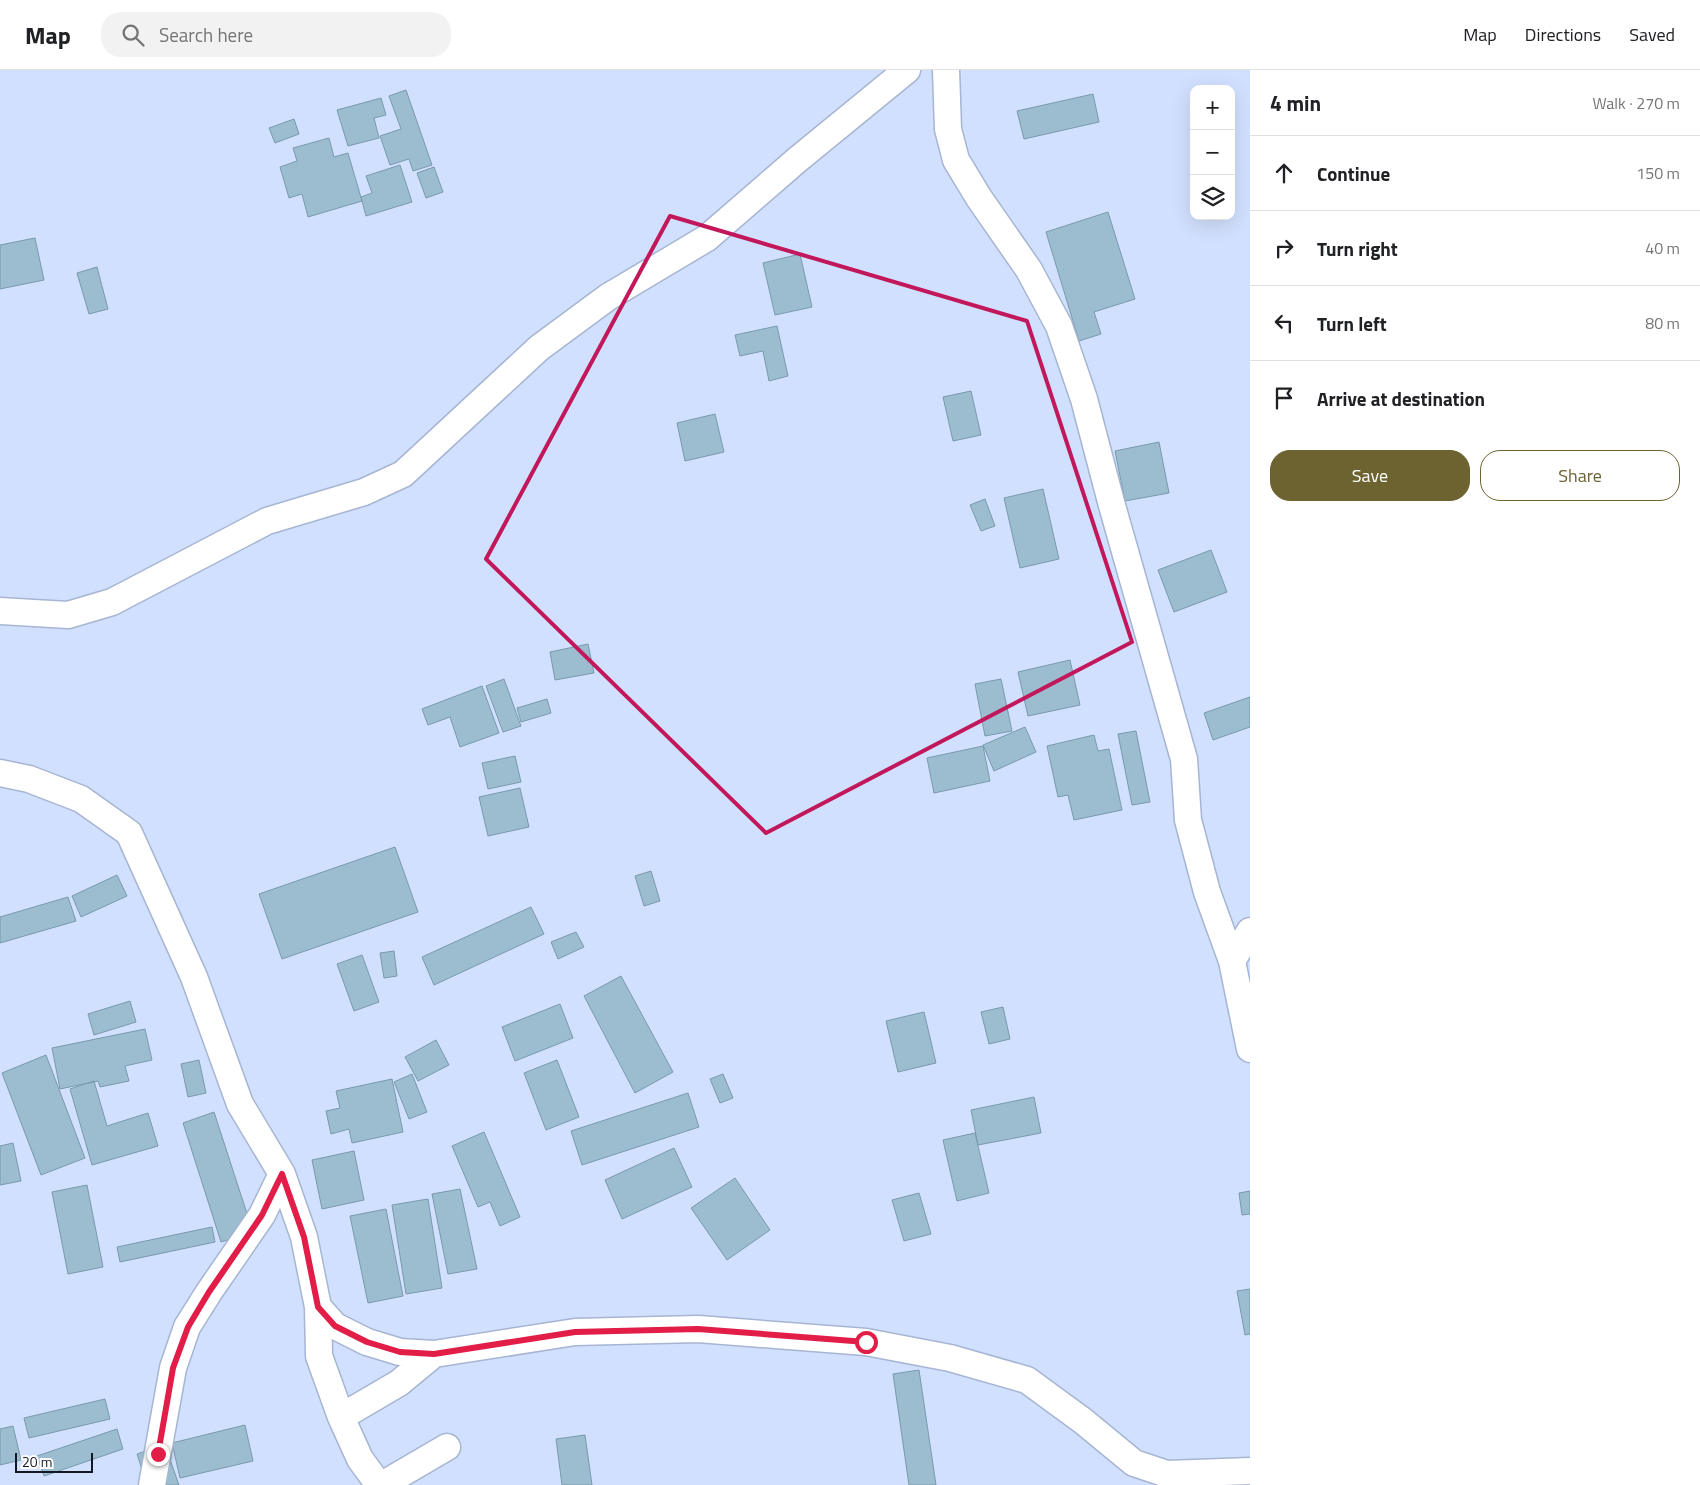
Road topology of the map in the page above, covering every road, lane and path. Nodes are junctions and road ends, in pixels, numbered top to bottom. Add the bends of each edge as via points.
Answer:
1 (908, 70) edge
2 (946, 70) edge
3 (0, 611) edge
4 (0, 773) edge
5 (1250, 931) edge
6 (1232, 961) junction
7 (1250, 1049) edge
8 (282, 1174) junction
9 (318, 1307) junction
10 (434, 1354) junction
11 (341, 1417) junction
12 (447, 1447) dead end
13 (1250, 1471) edge
14 (152, 1485) edge
15 (380, 1485) edge

1 - 3 street via 707,238 608,297 538,348 403,474 364,492 267,521 112,602 68,615
2 - 6 street via 948,129 956,160 1029,270 1054,318 1084,399 1184,759 1188,820 1207,892
4 - 8 street via 29,779 81,799 129,832 194,977 240,1104
5 - 6 street
6 - 7 street
8 - 9 street via 304,1237
8 - 14 street via 262,1215 188,1327 173,1368
9 - 10 street via 335,1326 367,1342 400,1352
9 - 11 street via 319,1356
10 - 11 street via 400,1383
10 - 13 street via 575,1332 698,1329 866,1342 950,1358 1027,1380 1134,1463 1167,1474
11 - 15 street via 360,1459
12 - 15 street

